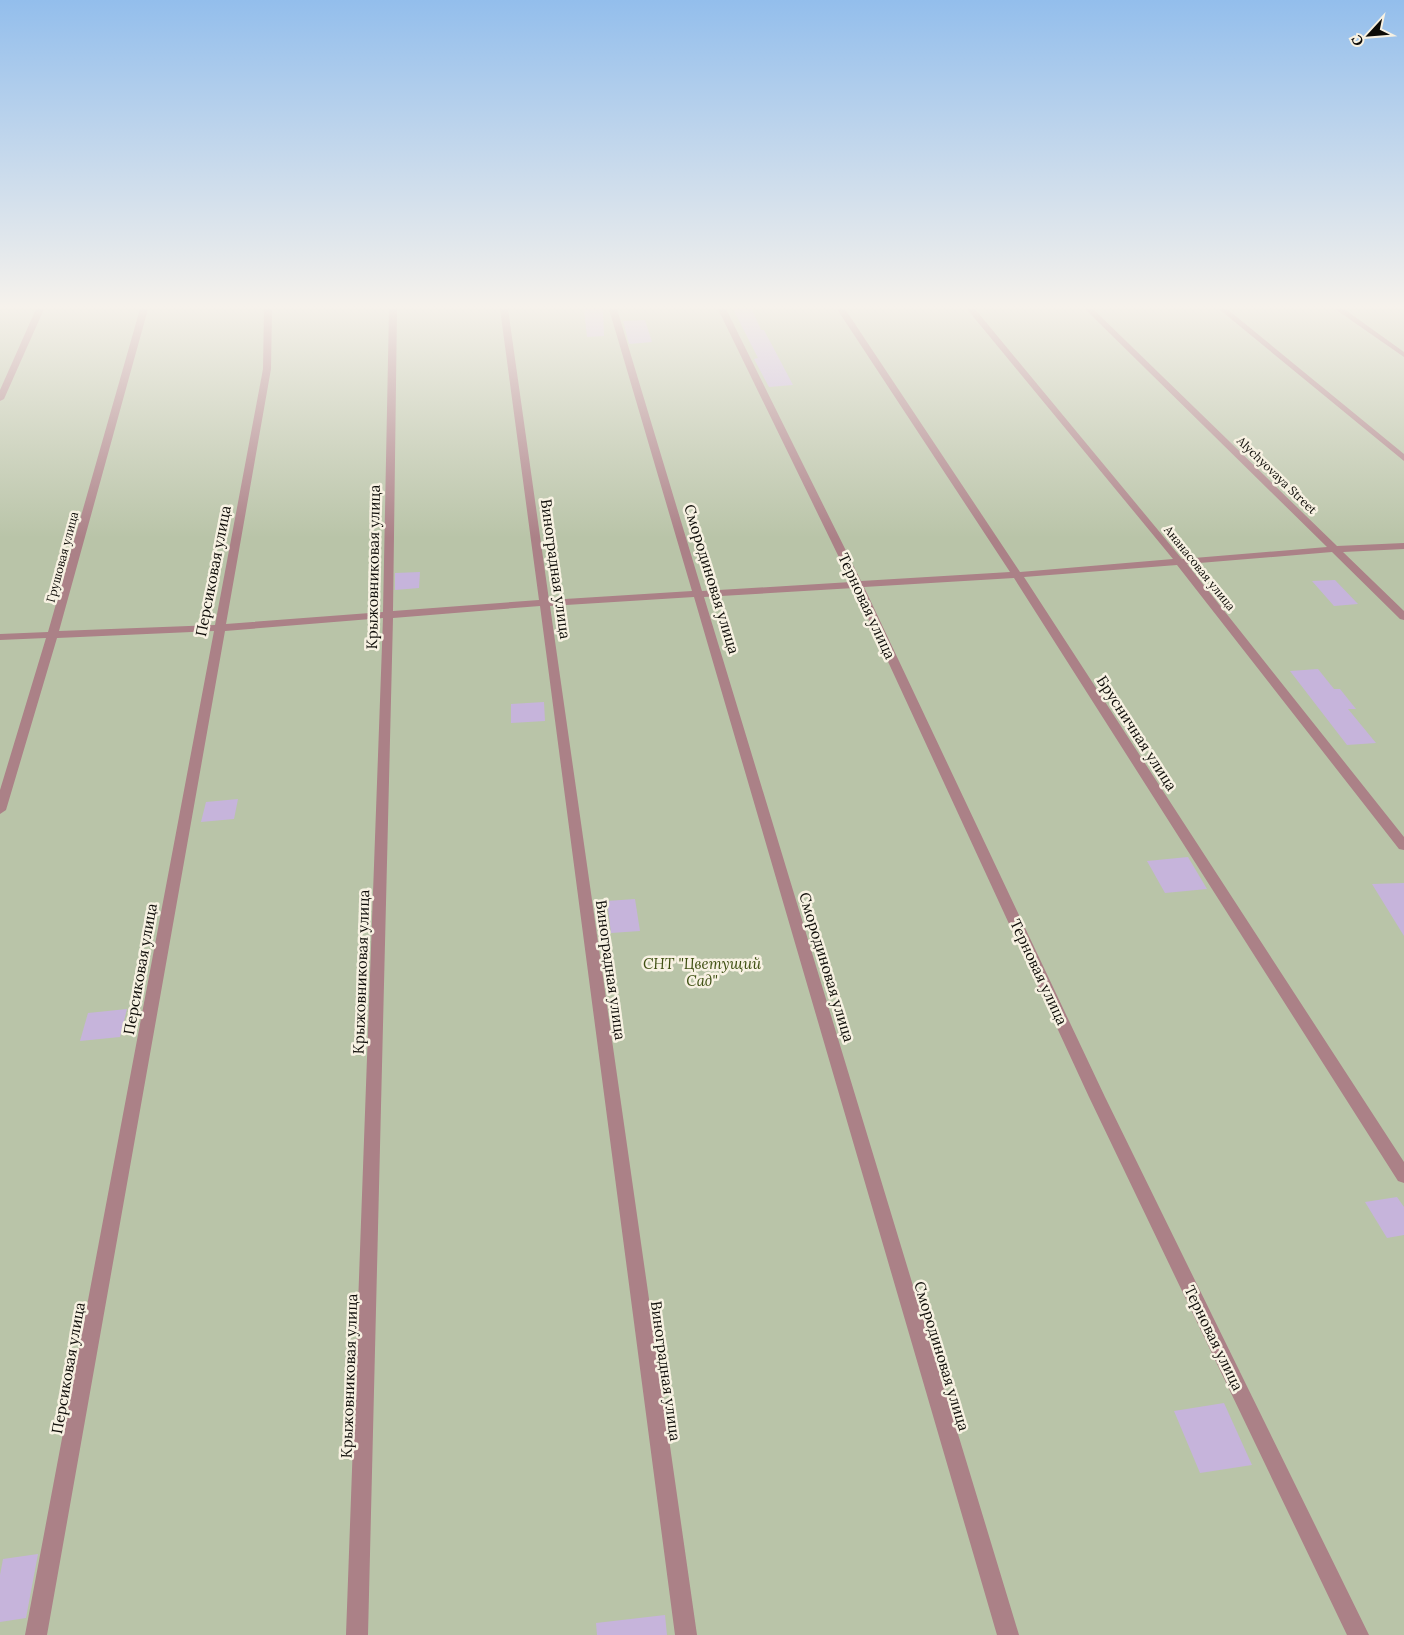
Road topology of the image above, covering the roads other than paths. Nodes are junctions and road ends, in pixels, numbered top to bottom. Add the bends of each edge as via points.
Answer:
1 (6, 385) edge
2 (123, 385) edge
3 (264, 385) edge
4 (392, 385) edge
5 (514, 385) edge
6 (636, 385) edge
7 (759, 385) edge
8 (892, 385) edge
9 (1034, 385) edge
10 (1167, 385) edge
11 (1316, 385) edge
12 (0, 399) edge
13 (1404, 458) edge
14 (1404, 546) edge
15 (1335, 549) junction
16 (1181, 563) junction
17 (1017, 575) junction
18 (858, 586) junction
19 (700, 595) junction
20 (544, 603) junction
21 (388, 616) junction
22 (1404, 617) edge
23 (218, 628) junction
24 (53, 633) junction
25 (0, 636) edge
26 (0, 810) edge
27 (1404, 846) edge
28 (1404, 1176) edge
29 (36, 1635) edge
30 (357, 1635) edge
31 (686, 1635) edge
32 (1008, 1635) edge
33 (1358, 1635) edge

1 - 12 street
2 - 24 street, Грушовая улица
3 - 23 street, Персиковая улица
4 - 21 street, Крыжовниковая улица
5 - 20 street, Виноградная улица
6 - 19 street, Смородиновая улица
7 - 18 street, Терновая улица
8 - 17 street, Брусничная улица
9 - 16 street, Ананасовая улица
10 - 15 street, Alychyovaya Street
11 - 13 street
14 - 15 street
15 - 16 street
15 - 22 street, Alychyovaya Street
16 - 17 street
16 - 27 street, Ананасовая улица
17 - 18 street
17 - 28 street, Брусничная улица
18 - 19 street
18 - 33 street, Терновая улица via 1102,1106
19 - 20 street
19 - 32 street, Смородиновая улица
20 - 21 street
20 - 31 street, Виноградная улица
21 - 23 street
21 - 30 street, Крыжовниковая улица
23 - 24 street
23 - 29 street, Персиковая улица
24 - 25 street
24 - 26 street, Грушовая улица

